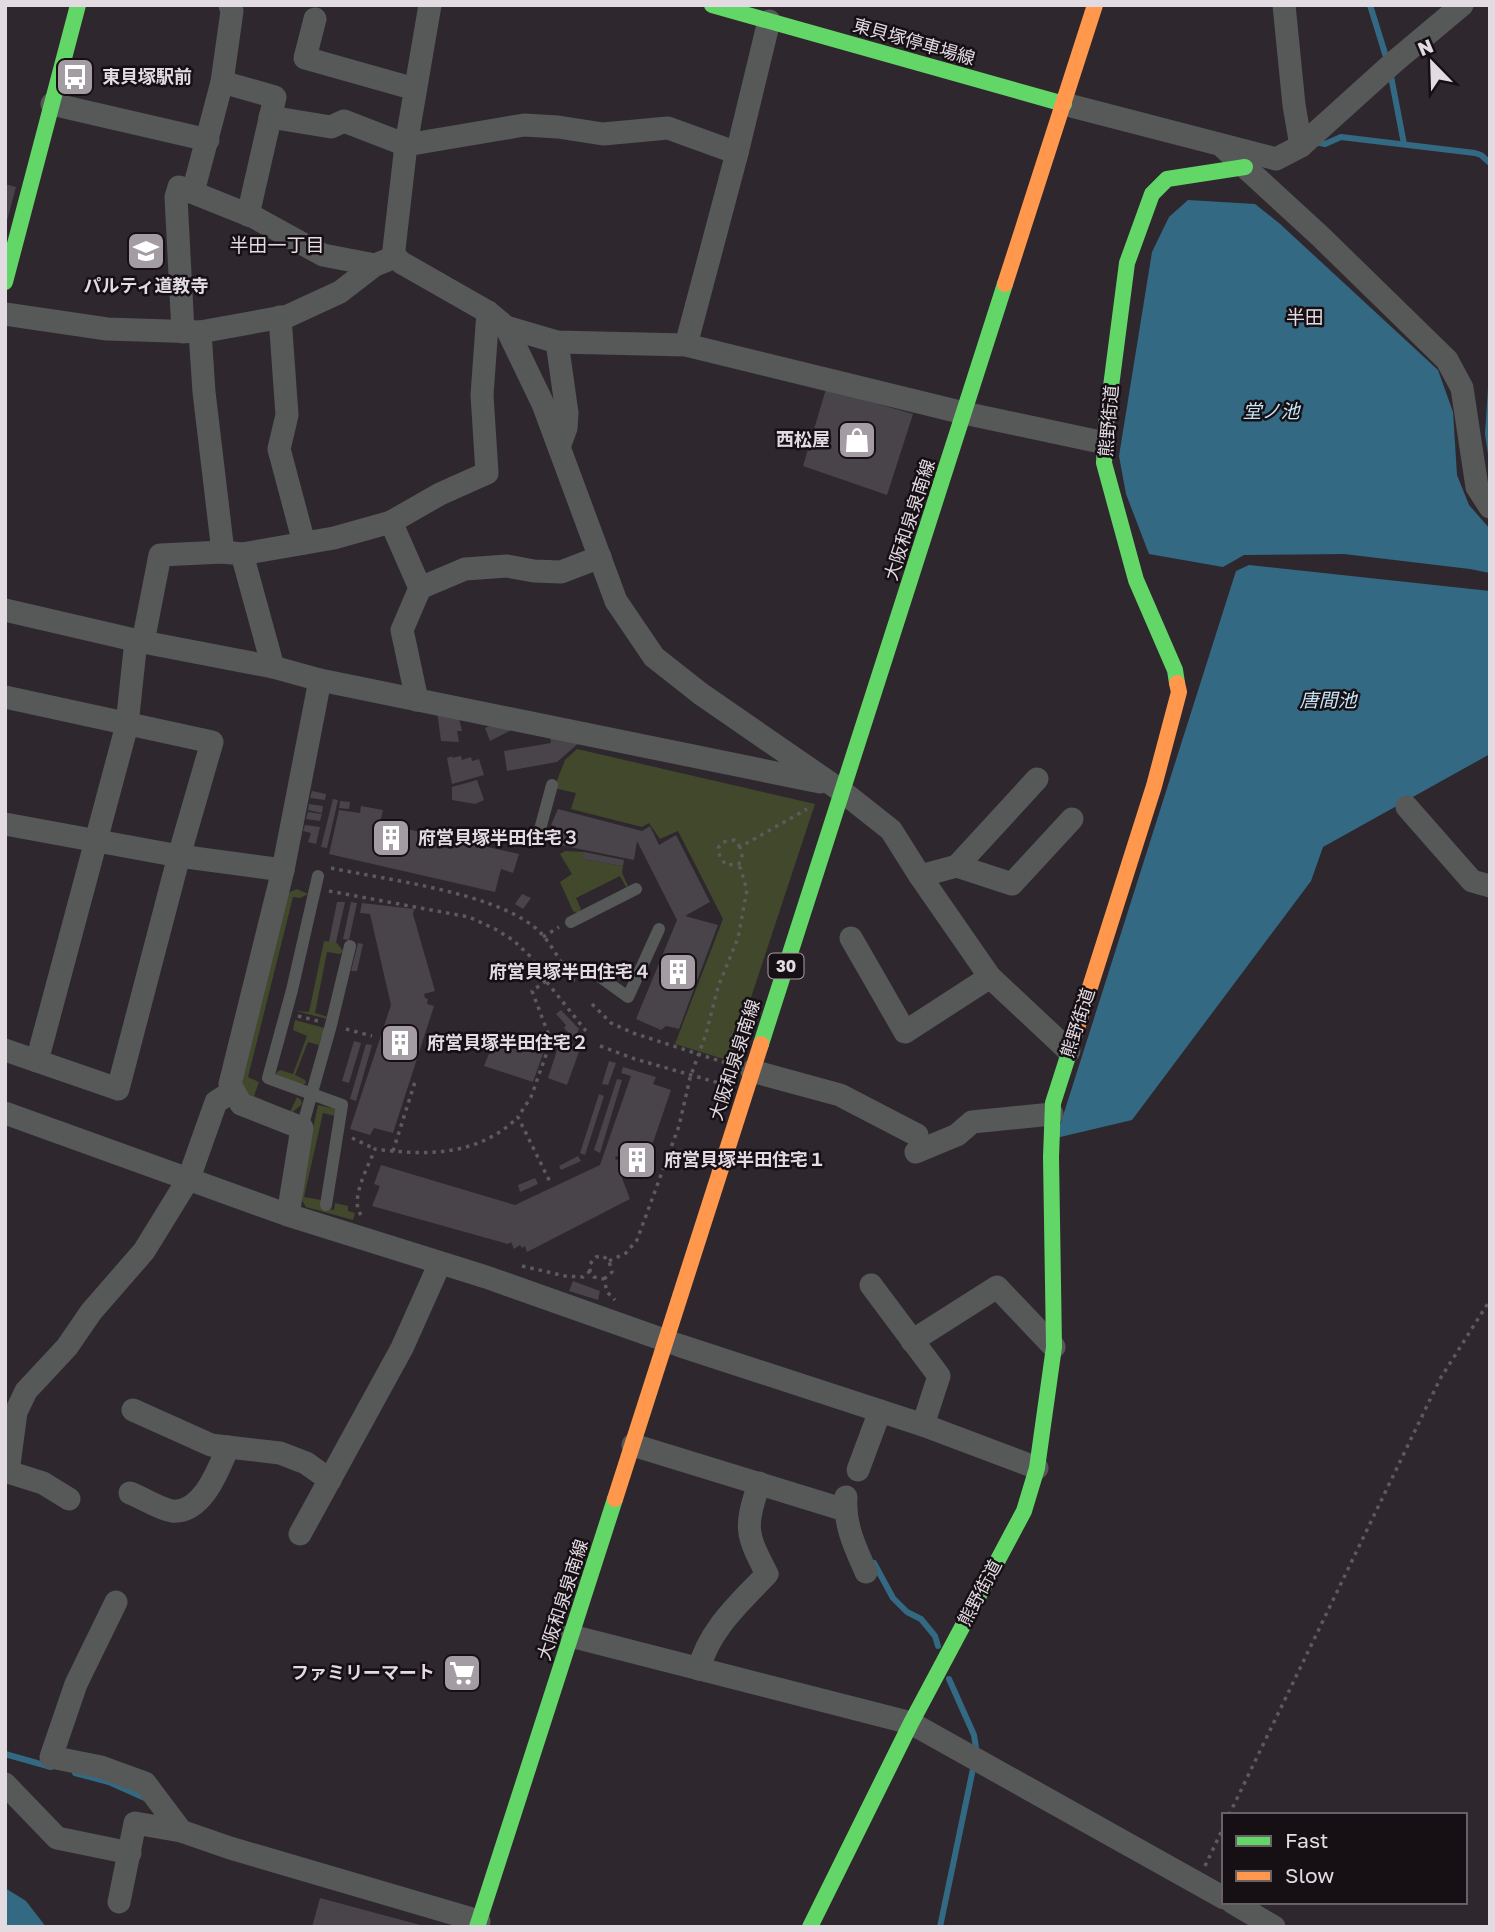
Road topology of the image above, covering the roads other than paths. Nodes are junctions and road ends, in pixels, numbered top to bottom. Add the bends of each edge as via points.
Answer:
1 (78, 5) edge
2 (230, 5) edge
3 (430, 5) edge
4 (712, 5) edge
5 (1095, 5) edge
6 (1284, 5) edge
7 (1462, 5) edge
8 (763, 15) edge
9 (315, 19) dead end
10 (222, 82) junction
11 (415, 89) junction
12 (52, 104) junction
13 (1064, 104) junction
14 (270, 117) junction
15 (208, 140) junction
16 (406, 145) junction
17 (1222, 146) junction
18 (1301, 146) junction
19 (737, 153) junction
20 (1245, 167) junction
21 (192, 192) junction
22 (248, 215) junction
23 (385, 261) junction
24 (7, 272) edge
25 (488, 312) junction
26 (5, 314) edge
27 (281, 317) junction
28 (506, 327) junction
29 (191, 332) junction
30 (557, 342) junction
31 (685, 345) junction
32 (964, 413) junction
33 (1105, 443) junction
34 (559, 447) junction
35 (1490, 507) edge
36 (391, 522) junction
37 (304, 543) junction
38 (233, 553) junction
39 (600, 558) junction
40 (420, 587) junction
41 (5, 610) edge
42 (139, 641) junction
43 (272, 667) junction
44 (320, 680) junction
45 (5, 697) edge
46 (417, 700) junction
47 (127, 725) junction
48 (1037, 779) dead end
49 (552, 785) dead end
50 (836, 788) junction
51 (1406, 807) dead end
52 (1072, 819) dead end
53 (5, 824) edge
54 (530, 839) dead end
55 (96, 841) junction
56 (179, 856) junction
57 (957, 866) junction
58 (283, 870) junction
59 (920, 876) junction
60 (319, 877) road end
61 (1490, 886) edge
62 (636, 889) dead end
63 (571, 922) dead end
64 (659, 929) dead end
65 (851, 937) dead end
66 (350, 946) dead end
67 (596, 974) dead end
68 (989, 977) junction
69 (5, 1050) edge
70 (1069, 1051) junction
71 (37, 1061) junction
72 (744, 1068) junction
73 (233, 1091) junction
74 (313, 1094) junction
75 (5, 1112) edge
76 (1052, 1114) junction
77 (302, 1128) junction
78 (189, 1178) junction
79 (326, 1205) dead end
80 (288, 1215) junction
81 (440, 1263) junction
82 (871, 1285) dead end
83 (667, 1341) junction
84 (912, 1341) junction
85 (1054, 1347) junction
86 (133, 1410) dead end
87 (880, 1410) junction
88 (923, 1425) junction
89 (633, 1445) junction
90 (228, 1447) junction
91 (1037, 1468) junction
92 (858, 1470) dead end
93 (330, 1480) junction
94 (759, 1483) junction
95 (130, 1493) dead end
96 (69, 1499) dead end
97 (300, 1534) dead end
98 (866, 1572) dead end
99 (116, 1602) dead end
100 (571, 1636) junction
101 (699, 1669) junction
102 (911, 1723) junction
103 (5, 1784) edge
104 (181, 1831) junction
105 (130, 1853) junction
106 (1222, 1897) edge
107 (120, 1902) dead end
108 (1235, 1904) edge
109 (478, 1924) edge
110 (810, 1927) edge
111 (1274, 1927) edge

1 - 12 main road
2 - 10 street
3 - 11 street
4 - 8 main road, 東貝塚停車場線
5 - 13 main road, 大阪和泉泉南線 / 30
6 - 18 street
7 - 18 street
8 - 13 main road, 東貝塚停車場線
8 - 19 street
9 - 11 street via 305,58
10 - 14 street via 275,97
10 - 15 street
11 - 16 street
12 - 15 street
12 - 24 main road
13 - 17 street
13 - 32 main road, 大阪和泉泉南線 / 30
14 - 16 street via 331,127 344,121
14 - 22 street
15 - 21 street
16 - 19 street via 524,125 603,134 668,128
16 - 23 street via 394,249
17 - 18 street via 1276,159
17 - 20 street
19 - 31 street
20 - 33 main road, 熊野街道 via 1167,178 1152,194 1127,263
20 - 35 street via 1447,360 1462,388 1477,487
21 - 22 street
21 - 29 street via 179,187 176,197
22 - 23 street via 323,255
23 - 25 street via 402,264
23 - 27 street via 340,292
25 - 28 street
25 - 36 street via 482,395 487,473
26 - 29 street via 107,328
27 - 29 street
27 - 37 street via 287,415 279,449
28 - 30 street
28 - 34 street
29 - 38 street
30 - 31 street
30 - 34 street via 567,413
31 - 32 street
32 - 33 street
32 - 50 main road, 大阪和泉泉南線 / 30
33 - 70 main road, 熊野街道 via 1104,463 1126,550 1175,670 1178,692 1154,786
34 - 39 street
36 - 37 street
36 - 40 street
37 - 38 street
38 - 42 street via 160,555
38 - 43 street
39 - 40 street via 561,572 507,566 465,569
39 - 50 street via 616,601 654,657
40 - 46 street via 402,630
41 - 42 street
42 - 43 street
42 - 47 street
43 - 44 street
44 - 46 street
44 - 58 street
45 - 47 street
46 - 50 street
47 - 55 street
47 - 56 street via 212,742
48 - 57 street
49 - 54 lane via 539,833
50 - 59 street via 891,830
50 - 72 main road, 大阪和泉泉南線 / 30
51 - 61 street via 1472,880
52 - 57 street via 1012,884
53 - 55 street
55 - 56 street
55 - 71 street
56 - 58 street
56 - 71 street via 118,1089
57 - 59 street
58 - 73 street via 230,1084
59 - 68 street
60 - 74 lane via 268,1078
62 - 63 lane
64 - 67 lane via 628,997
65 - 68 street via 905,1032
66 - 74 lane
68 - 70 street
69 - 71 street
70 - 76 main road, 熊野街道
72 - 76 street via 840,1095 917,1144 957,1135 972,1122
72 - 83 main road, 大阪和泉泉南線 / 30
73 - 77 street via 241,1104
73 - 78 street via 216,1102
74 - 77 lane
74 - 79 lane via 342,1105
75 - 78 street
76 - 85 main road, 熊野街道
77 - 80 street
78 - 80 street
78 - 96 street via 144,1251 26,1391 16,1412 8,1472 43,1483
80 - 81 street
81 - 83 street
81 - 93 street via 402,1348
82 - 84 street
83 - 87 street
83 - 89 main road, 大阪和泉泉南線 / 30
84 - 85 street via 997,1287
84 - 88 street via 939,1376
85 - 91 main road, 熊野街道
86 - 90 street via 211,1445
87 - 88 street
87 - 92 street
88 - 91 street
89 - 94 street
89 - 100 main road, 大阪和泉泉南線 / 30
90 - 93 street via 279,1453 306,1463
90 - 95 street via 209,1490 188,1507 173,1511
91 - 102 main road, 熊野街道 via 1024,1511
93 - 97 street
94 - 98 street via 846,1502 849,1535
94 - 101 street via 748,1518 749,1532 767,1574 717,1628
99 - 104 street via 76,1684 51,1757 101,1766 145,1783
100 - 101 street
100 - 109 main road, 大阪和泉泉南線 / 30
101 - 102 street
102 - 106 street
102 - 110 main road, 熊野街道
103 - 105 street via 57,1838
104 - 105 street via 135,1823
104 - 109 street
105 - 107 street
108 - 111 street

